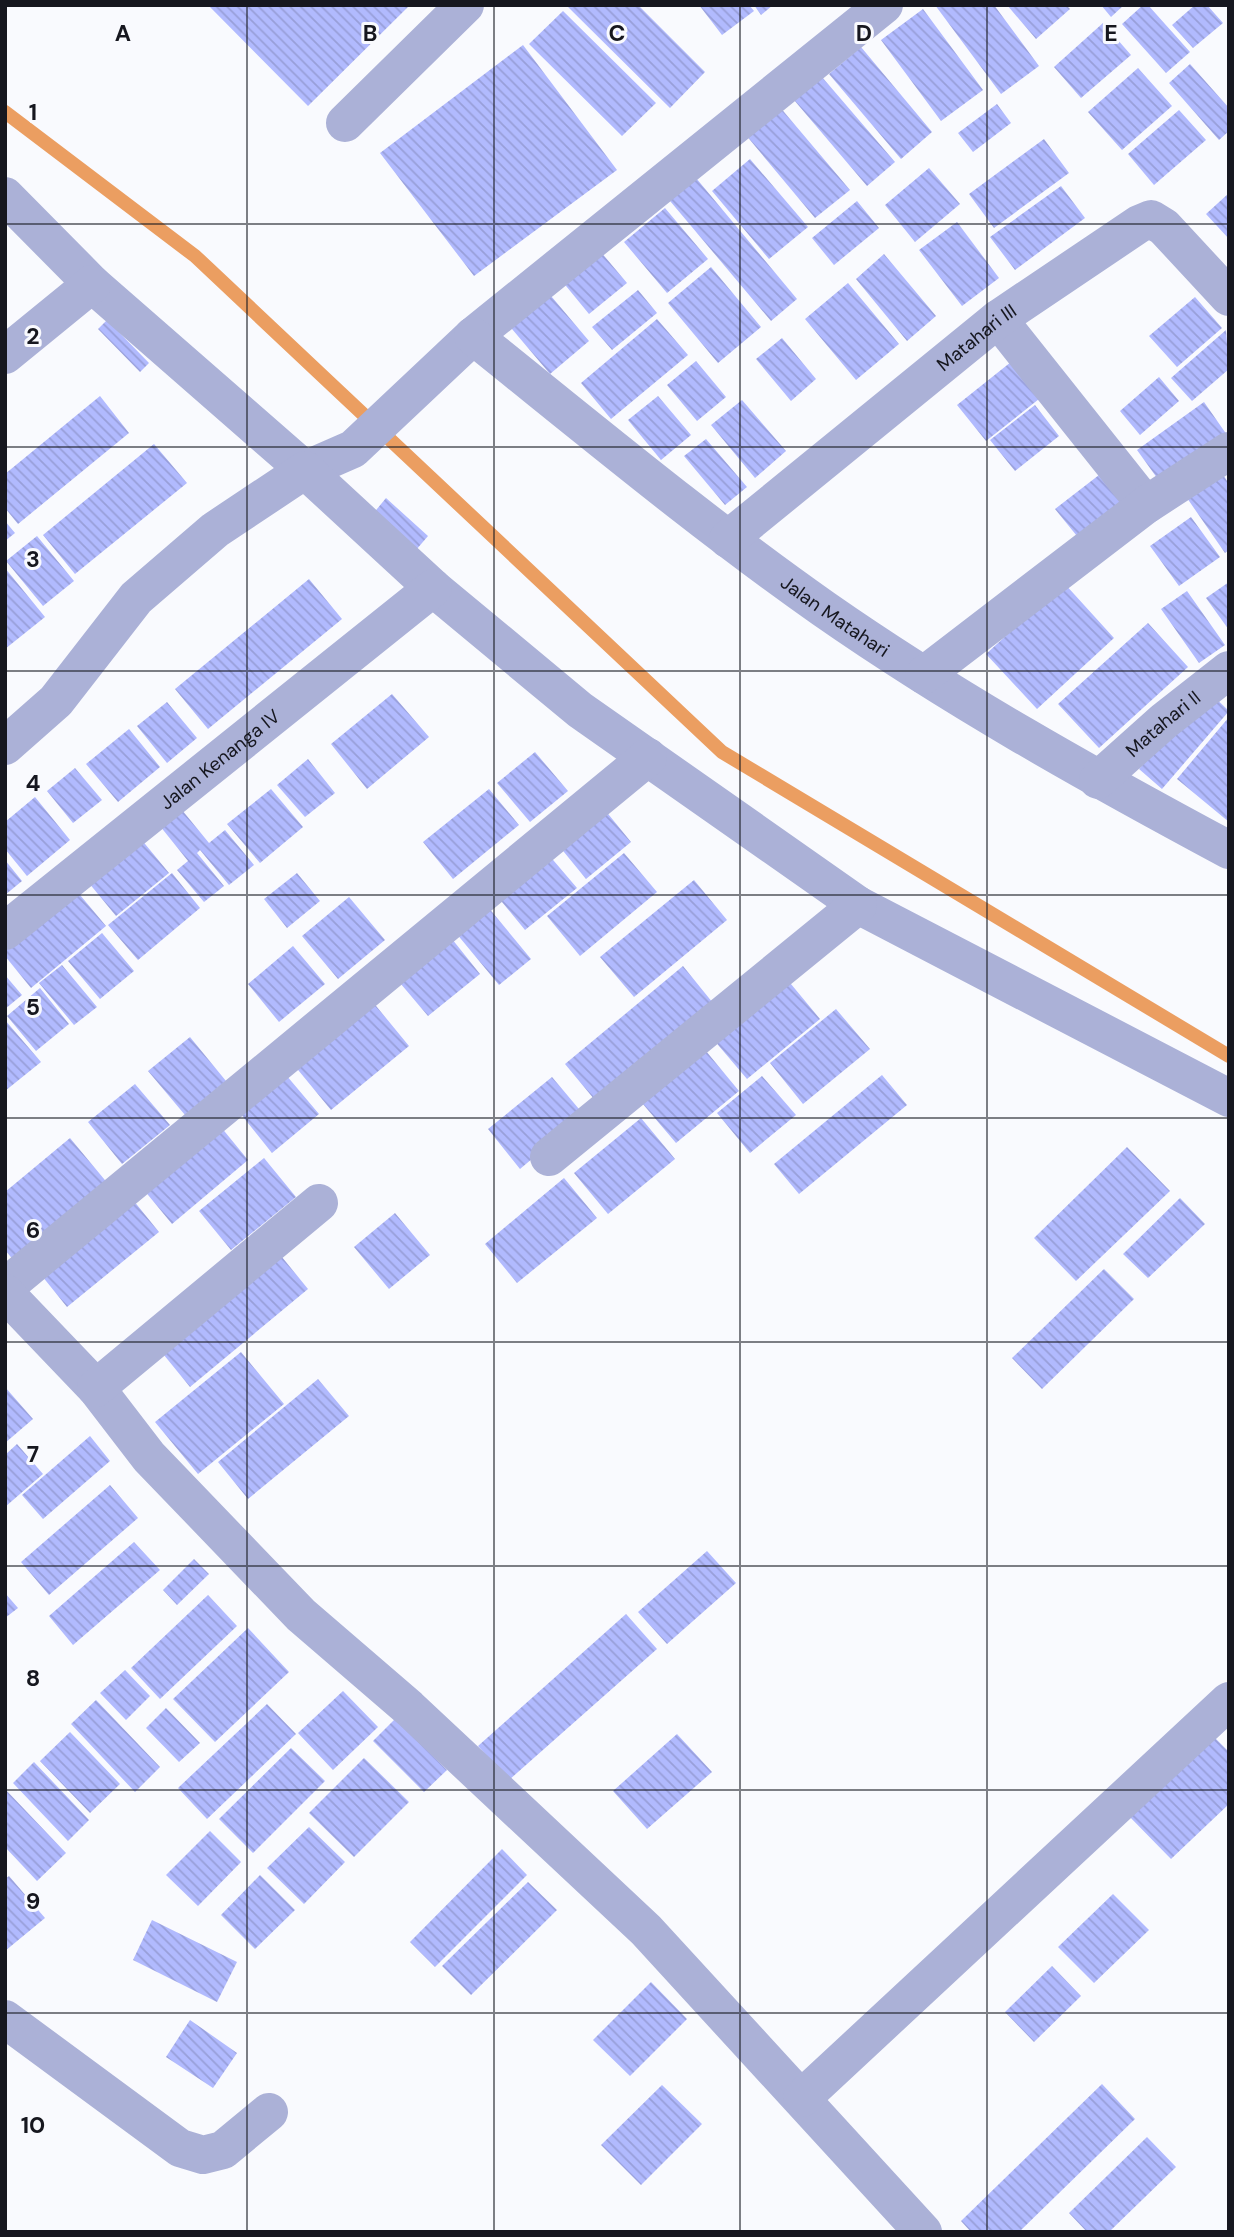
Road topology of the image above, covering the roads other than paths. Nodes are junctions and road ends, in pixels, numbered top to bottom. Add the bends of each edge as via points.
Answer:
1 (465, 5) edge
2 (884, 5) edge
3 (345, 123) dead end
4 (5, 196) edge
5 (92, 284) junction
6 (1229, 297) edge
7 (998, 319) junction
8 (473, 336) junction
9 (5, 355) edge
10 (1229, 451) edge
11 (305, 470) junction
12 (1146, 505) junction
13 (728, 539) junction
14 (433, 588) junction
15 (1229, 670) edge
16 (924, 675) junction
17 (5, 746) edge
18 (648, 757) junction
19 (1098, 780) junction
20 (1229, 849) edge
21 (858, 905) junction
22 (5, 931) edge
23 (1229, 1098) edge
24 (550, 1157) dead end
25 (319, 1203) dead end
26 (9, 1304) edge
27 (96, 1388) junction
28 (1229, 1701) edge
29 (5, 2019) edge
30 (802, 2098) junction
31 (270, 2112) dead end
32 (923, 2232) edge

1 - 3 street
2 - 8 street
4 - 5 street
5 - 9 street
5 - 11 street
6 - 7 street, Matahari III via 1164,227 1151,219
7 - 12 street
7 - 13 street, Matahari III
8 - 11 street via 353,449
8 - 13 street, Jalan Matahari
10 - 12 street
11 - 14 street
11 - 17 street via 215,530 136,598 56,701
12 - 16 street
13 - 16 street, Jalan Matahari
14 - 18 street via 580,710
14 - 22 street, Jalan Kenanga IV
15 - 19 street, Matahari II
16 - 19 street, Jalan Matahari
18 - 21 street
18 - 26 street
19 - 20 street, Jalan Matahari
21 - 23 street
21 - 24 street
25 - 27 street
26 - 27 street
27 - 30 street via 149,1457 301,1615 409,1708 646,1930
28 - 30 street
29 - 31 street via 180,2148 202,2155 223,2150
30 - 32 street

